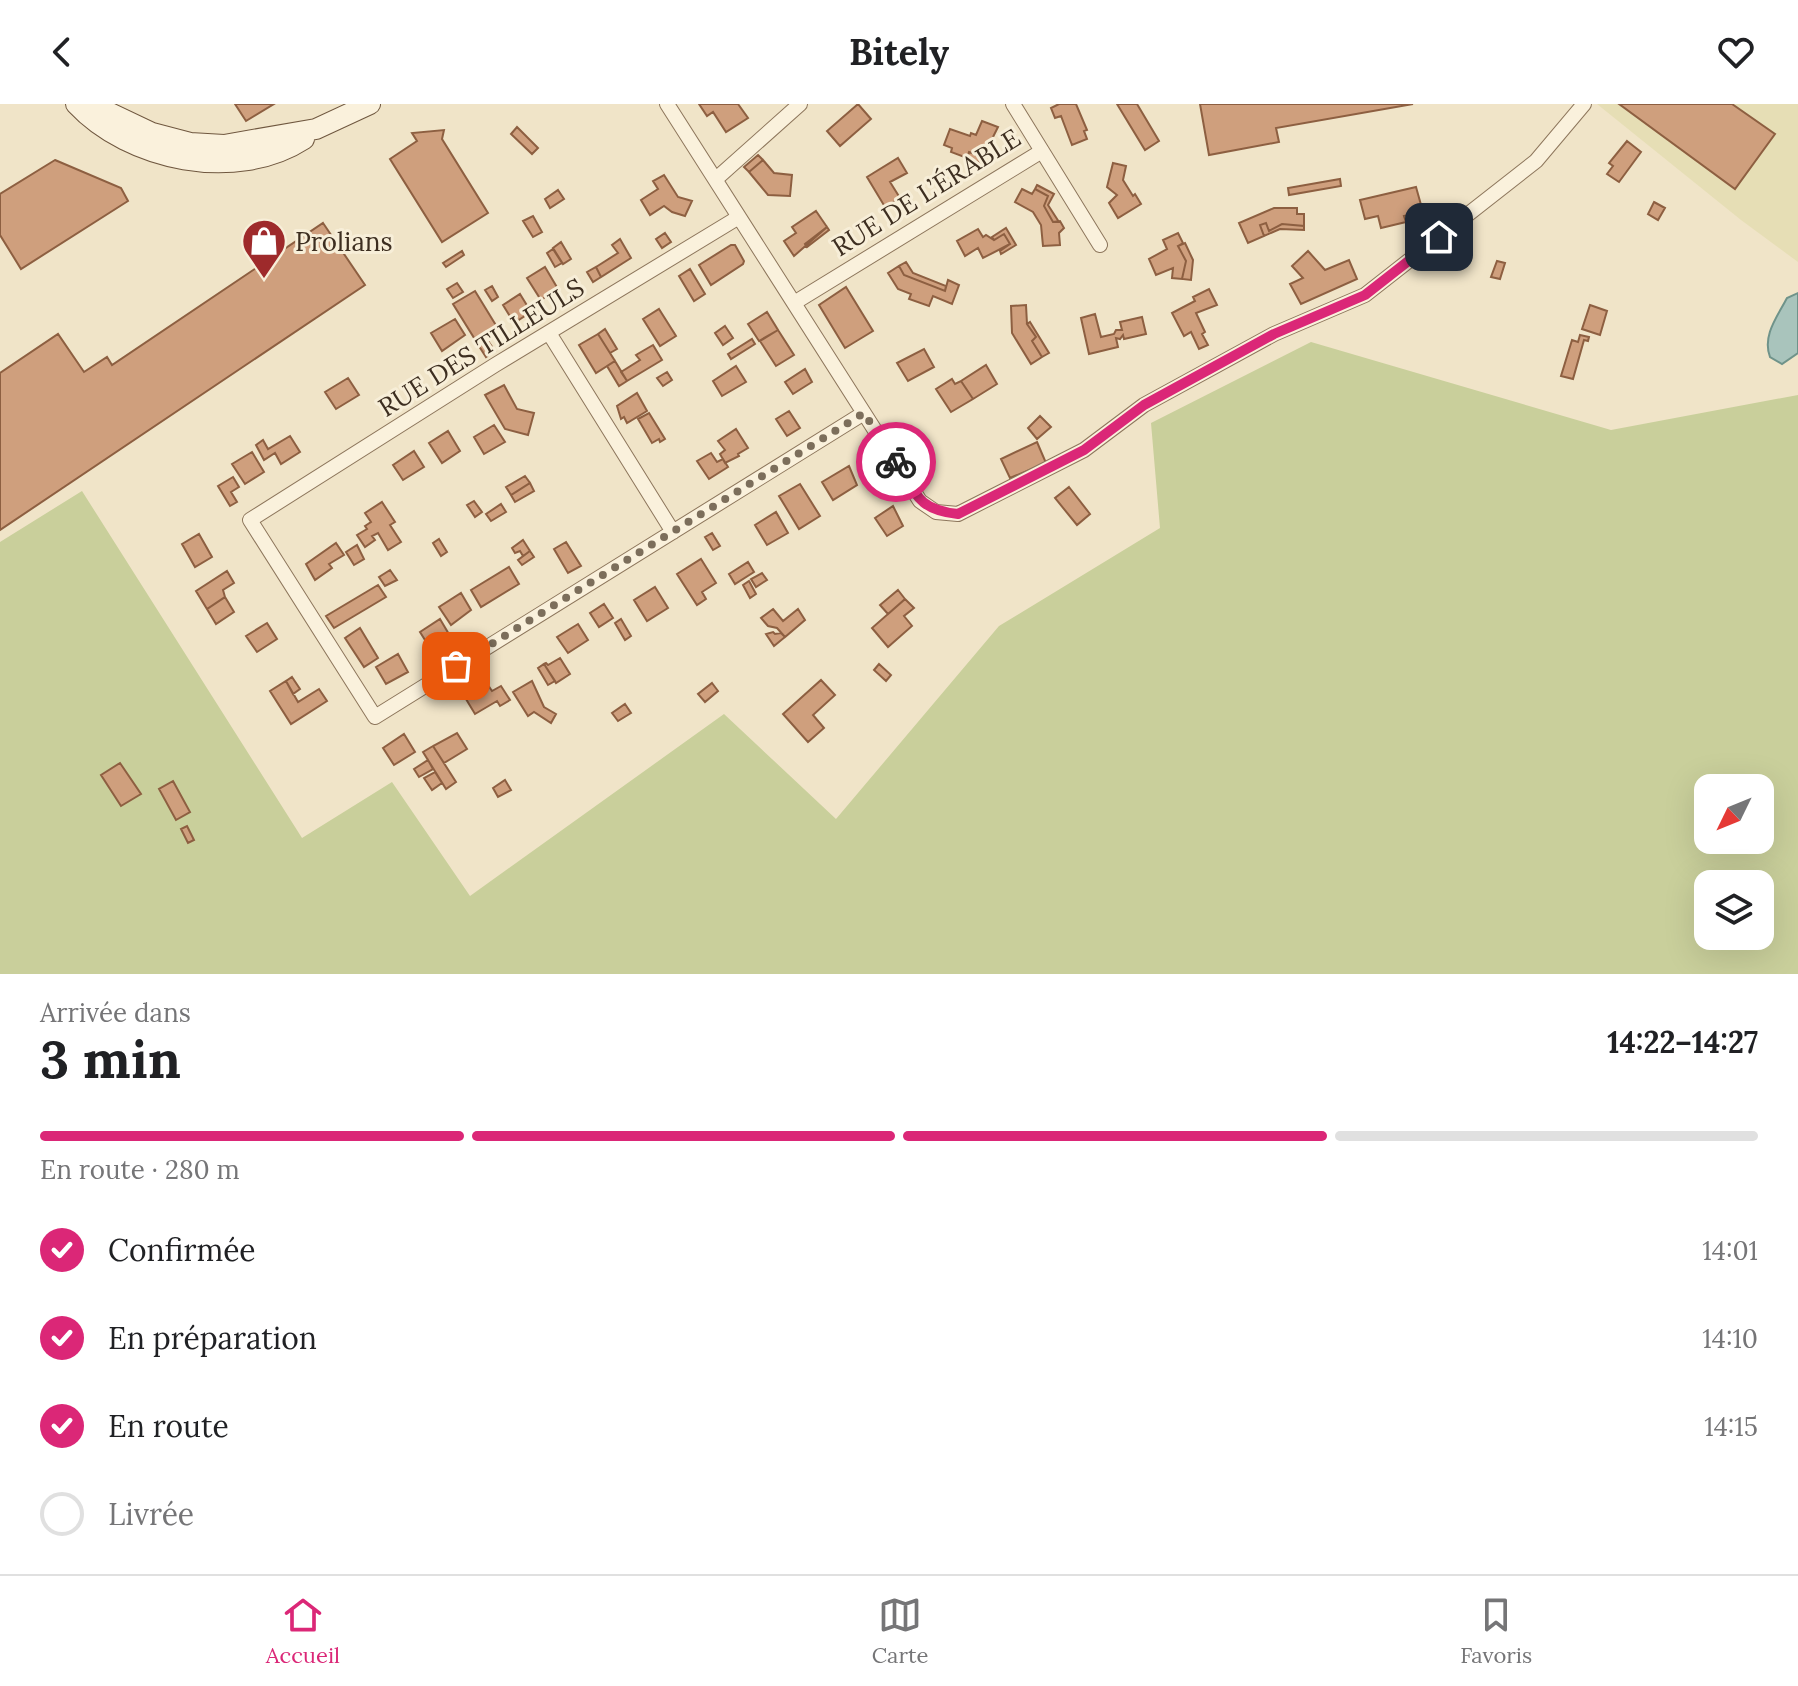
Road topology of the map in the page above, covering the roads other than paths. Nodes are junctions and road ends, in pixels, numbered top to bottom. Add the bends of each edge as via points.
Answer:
1 (76, 104) edge
2 (91, 104) edge
3 (370, 104) edge
4 (667, 104) edge
5 (800, 104) edge
6 (1013, 104) edge
7 (1584, 104) edge
8 (316, 129) junction
9 (1042, 151) junction
10 (716, 179) junction
11 (739, 217) junction
12 (1100, 245) dead end
13 (794, 303) junction
14 (549, 333) junction
15 (864, 413) junction
16 (673, 532) junction

1 - 8 street via 128,142 202,160 270,155
2 - 8 street via 152,133 190,143 224,145
3 - 8 street
4 - 10 street
5 - 10 street
6 - 9 street, RUE DE L’ÉRABLE
7 - 15 street via 1536,161 1365,295 1274,334 1144,405 1084,450 958,514 936,512 920,501
9 - 12 street
9 - 13 street, RUE DE L’ÉRABLE
10 - 11 street
11 - 13 street
11 - 14 street, RUE DES TILLEULS
13 - 15 street
14 - 16 street
14 - 16 street, RUE DES TILLEULS via 250,520 375,717
15 - 16 street

